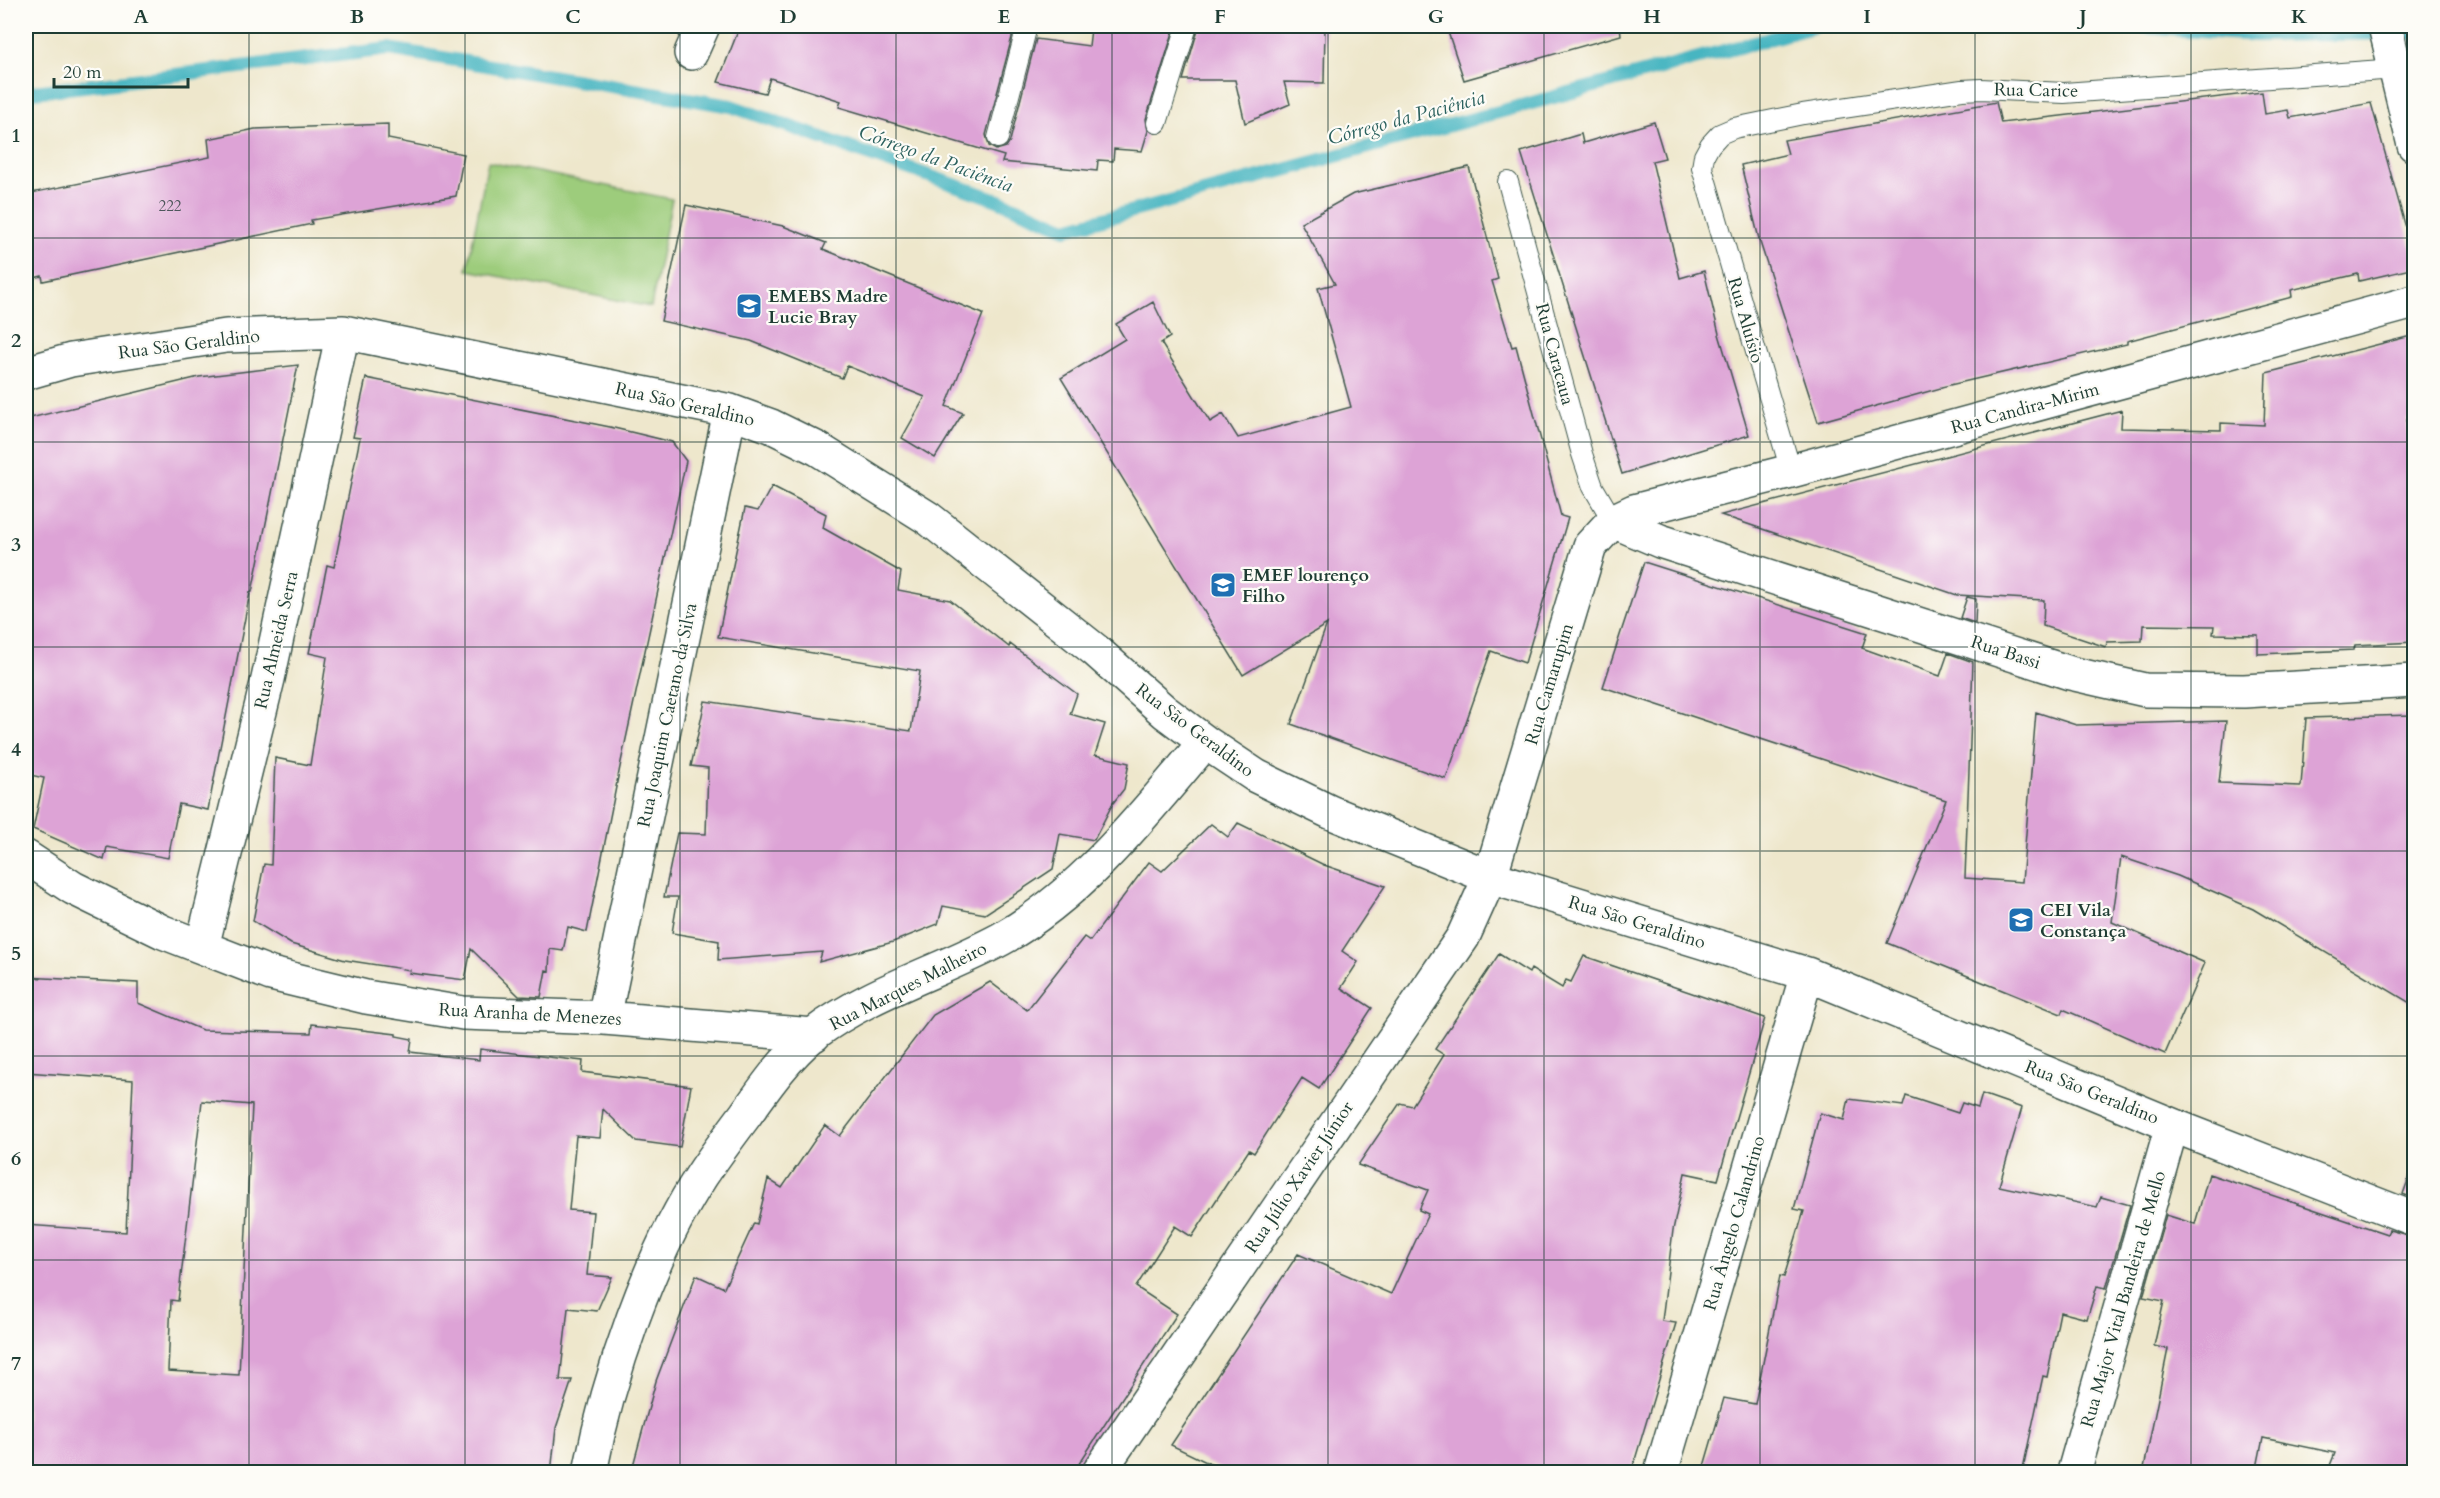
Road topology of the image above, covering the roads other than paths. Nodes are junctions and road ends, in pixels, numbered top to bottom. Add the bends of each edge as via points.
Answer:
1 (1027, 26) edge
2 (1187, 26) edge
3 (2385, 26) edge
4 (2396, 67) junction
5 (1157, 123) dead end
6 (998, 138) dead end
7 (2415, 145) edge
8 (1702, 168) joint
9 (1508, 182) dead end
10 (2415, 302) edge
11 (344, 332) junction
12 (26, 373) edge
13 (730, 411) junction
14 (1791, 471) junction
15 (1623, 516) junction
16 (2415, 681) edge
17 (1205, 742) junction
18 (26, 857) edge
19 (1490, 877) junction
20 (202, 947) junction
21 (1807, 974) junction
22 (604, 1018) junction
23 (814, 1035) junction
24 (2172, 1125) junction
25 (2415, 1219) edge
26 (590, 1473) edge
27 (1099, 1473) edge
28 (1661, 1473) edge
29 (2074, 1473) edge

1 - 6 lane
2 - 5 lane
3 - 4 street
4 - 7 street
4 - 8 lane, Rua Carice via 2064,93 1962,90 1734,128 1720,134 1710,145
8 - 14 lane, Rua Aluísio
9 - 15 lane, Rua Caracaua via 1593,487
10 - 14 street, Rua Candira-Mirim
11 - 12 street, Rua São Geraldino via 226,336 71,360
11 - 13 street, Rua São Geraldino
11 - 20 street, Rua Almeida Serra via 268,679
13 - 17 street, Rua São Geraldino via 818,449 928,518
13 - 22 street, Rua Joaquim Caetano da Silva
14 - 15 street, Rua Candira-Mirim
15 - 16 street, Rua Bassi via 1671,545 2070,673 2145,690 2244,691
15 - 19 street, Rua Camarupim via 1590,546
17 - 19 street, Rua São Geraldino via 1256,776 1330,812
17 - 23 street, Rua Marques Malheiro via 1099,864 1047,907 1002,938 859,1006
18 - 20 street, Rua Aranha de Menezes via 73,888
19 - 21 street, Rua São Geraldino
19 - 27 street, Rua Júlio Xavier Júnior via 1463,937
20 - 22 street, Rua Aranha de Menezes via 271,974 366,997 463,1013
21 - 24 street, Rua São Geraldino
21 - 28 street, Rua Ângelo Calandrino
22 - 23 street, Rua Aranha de Menezes
23 - 26 street, Rua Marques Malheiro via 774,1075 701,1176 666,1241 635,1315 603,1411
24 - 25 street, Rua São Geraldino
24 - 29 street, Rua Major Vital Bandeira de Mello

